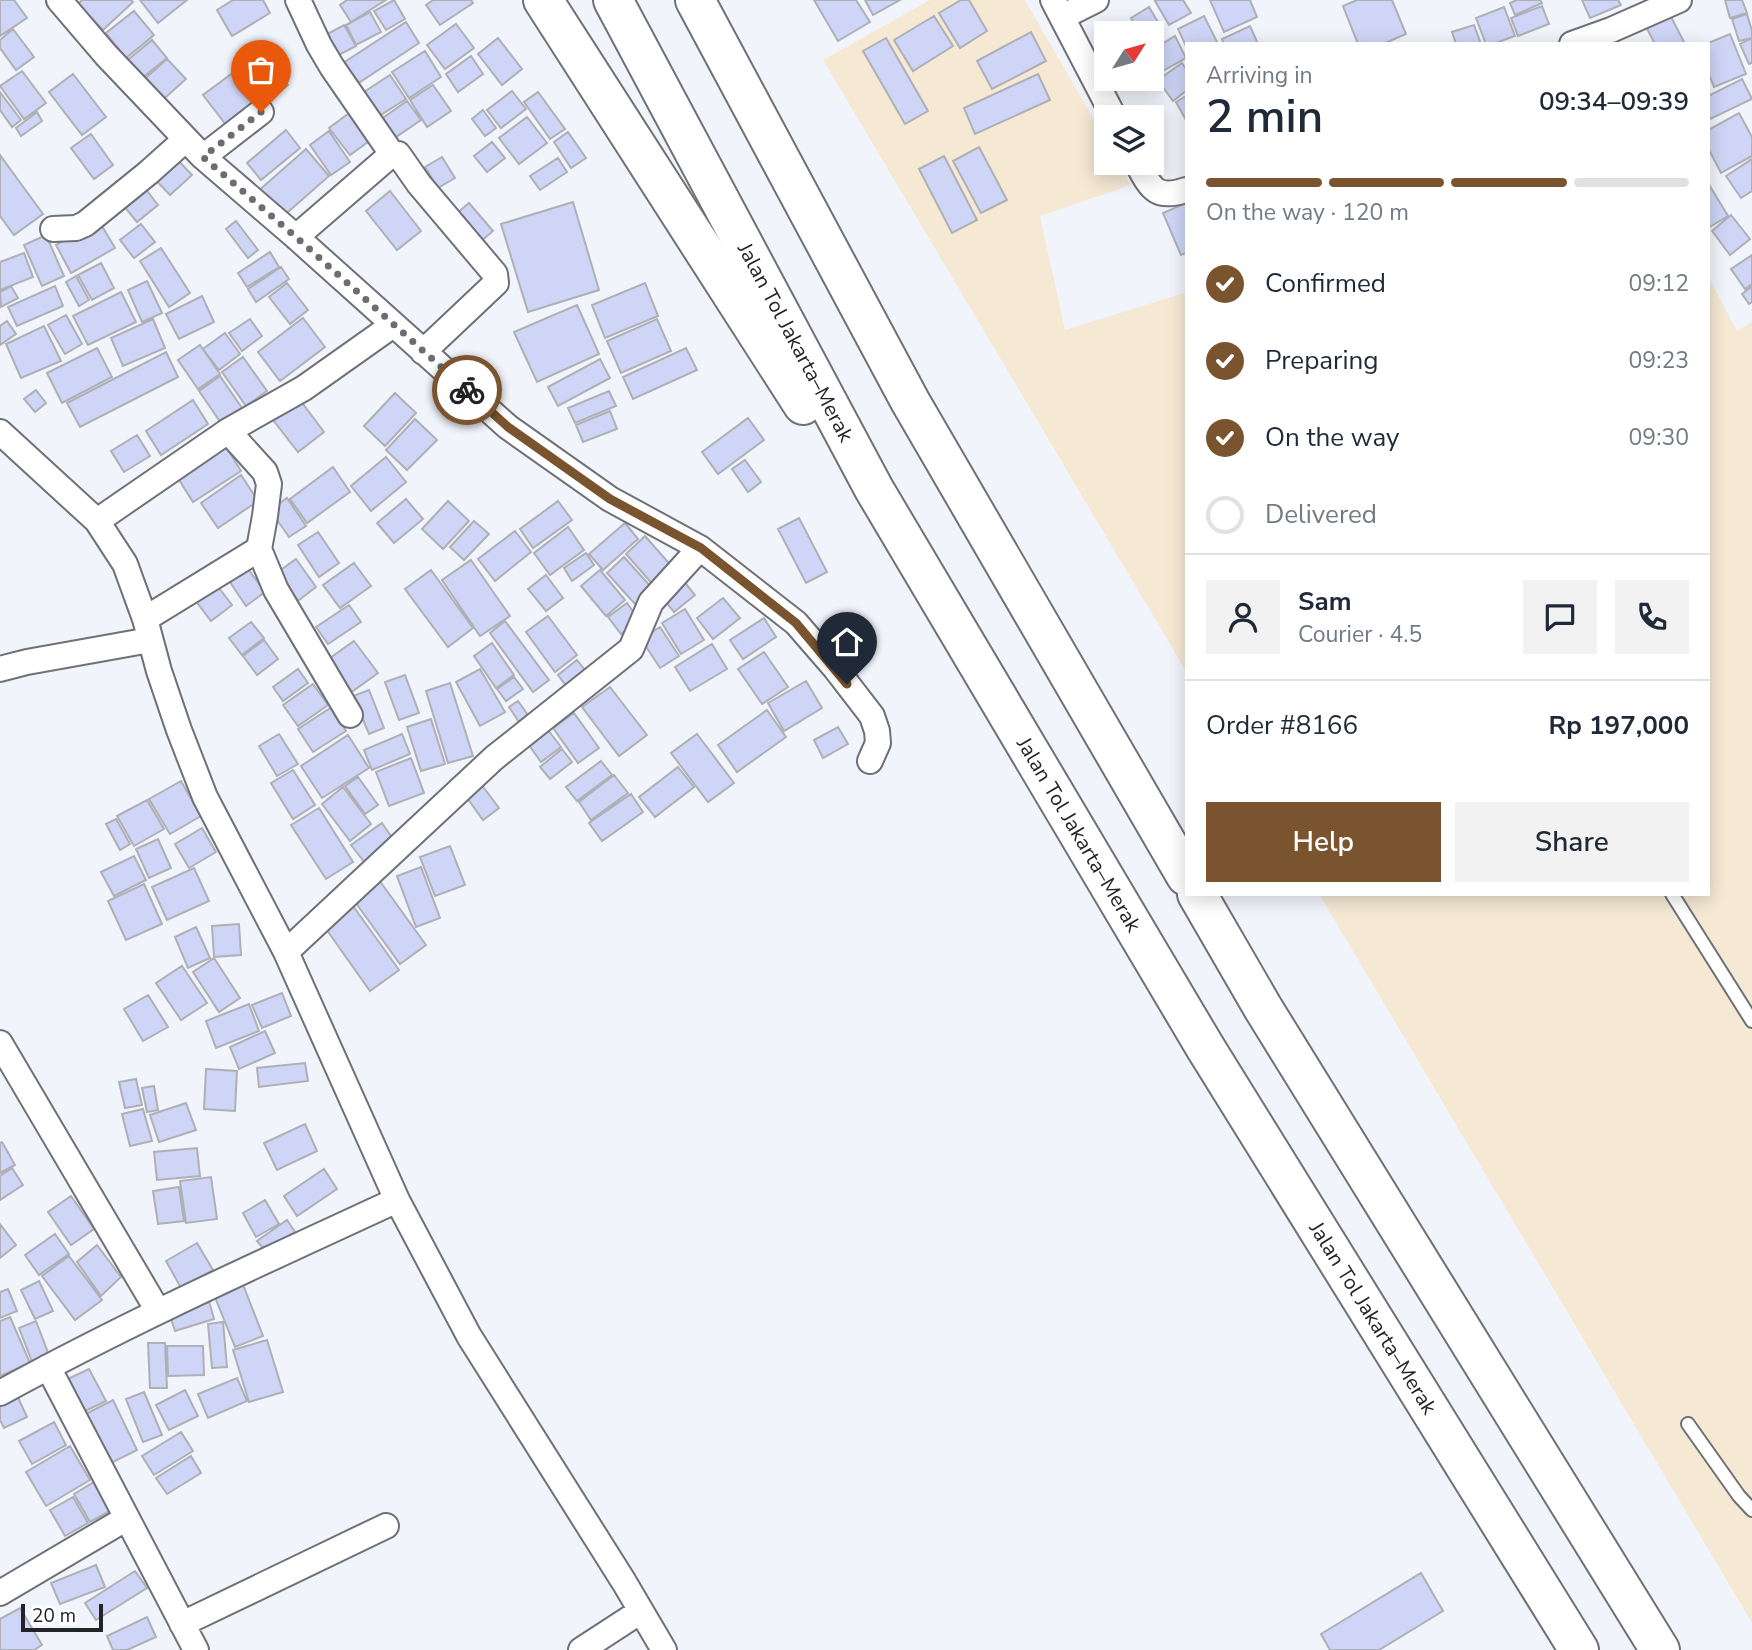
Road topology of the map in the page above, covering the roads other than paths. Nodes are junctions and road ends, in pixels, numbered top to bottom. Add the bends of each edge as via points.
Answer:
1 (59, 0) edge
2 (298, 0) edge
3 (543, 0) edge
4 (613, 0) edge
5 (695, 0) edge
6 (1096, 0) edge
7 (1679, 0) edge
8 (1057, 9) edge
9 (1578, 42) edge
10 (1108, 105) edge
11 (261, 112) dead end
12 (195, 148) junction
13 (392, 154) junction
14 (1144, 175) edge
15 (1185, 190) edge
16 (53, 229) dead end
17 (296, 237) junction
18 (393, 326) junction
19 (423, 352) junction
20 (228, 431) junction
21 (0, 432) edge
22 (874, 489) junction
23 (97, 521) junction
24 (701, 548) junction
25 (259, 549) junction
26 (148, 630) junction
27 (0, 669) edge
28 (350, 715) dead end
29 (870, 761) dead end
30 (1185, 874) edge
31 (1198, 896) edge
32 (1673, 896) edge
33 (286, 953) junction
34 (1752, 1021) edge
35 (0, 1043) edge
36 (397, 1200) junction
37 (158, 1311) junction
38 (48, 1367) junction
39 (0, 1393) edge
40 (1689, 1424) dead end
41 (1752, 1510) edge
42 (127, 1518) junction
43 (386, 1527) dead end
44 (0, 1593) edge
45 (641, 1611) junction
46 (182, 1625) junction
47 (196, 1650) edge
48 (581, 1650) edge
49 (664, 1650) edge
50 (1578, 1650) edge
51 (1660, 1650) edge

1 - 12 street
2 - 13 street via 325,56
3 - 22 highway via 813,420
4 - 22 highway, Jalan Tol Jakarta–Merak
5 - 30 highway via 910,401
6 - 8 street
7 - 9 street
8 - 10 street
11 - 12 street
12 - 16 street via 148,173 85,224
12 - 17 street
13 - 17 street
13 - 19 street via 398,154 495,274 496,283
14 - 15 street via 1166,195
17 - 18 street
18 - 19 street
18 - 20 street via 304,388
19 - 24 street via 508,427 610,499
20 - 23 street
20 - 25 street via 265,472 269,484
21 - 23 street
22 - 50 highway, Jalan Tol Jakarta–Merak via 1205,1047
23 - 26 street via 125,564
24 - 29 street via 796,623 835,668 872,716 878,743
24 - 33 street via 657,593 631,649 494,758
25 - 26 street
25 - 28 street via 276,590
26 - 27 street
26 - 33 street via 205,797
31 - 51 highway
32 - 34 lane
33 - 36 street
35 - 37 street
36 - 37 street
36 - 45 street via 469,1336
37 - 38 street
38 - 39 street
38 - 42 street
40 - 41 lane
42 - 44 street
42 - 46 street
43 - 46 street
45 - 48 street
45 - 49 street
46 - 47 street

